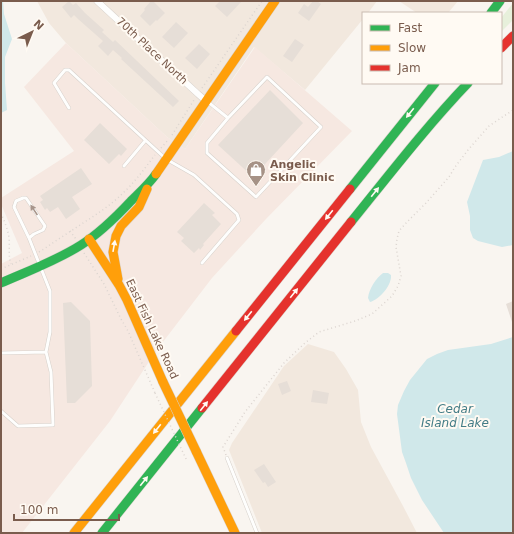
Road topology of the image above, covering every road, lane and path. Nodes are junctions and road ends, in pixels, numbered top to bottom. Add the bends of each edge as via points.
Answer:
1 (97, 1) edge
2 (262, 1) edge
3 (275, 1) edge
4 (500, 1) edge
5 (492, 12) edge
6 (513, 36) edge
7 (502, 47) edge
8 (434, 84) edge
9 (467, 84) edge
10 (198, 94) junction
11 (206, 101) junction
12 (69, 108) dead end
13 (513, 110) edge
14 (228, 118) junction
15 (145, 141) junction
16 (157, 152) junction
17 (166, 159) junction
18 (124, 166) dead end
19 (152, 179) junction
20 (1, 213) edge
21 (70, 231) junction
22 (29, 238) junction
23 (89, 239) junction
24 (80, 245) junction
25 (35, 254) junction
26 (202, 263) dead end
27 (11, 264) junction
28 (40, 265) junction
29 (1, 269) edge
30 (1, 283) edge
31 (119, 285) junction
32 (46, 352) junction
33 (1, 353) edge
34 (1, 411) edge
35 (227, 458) joint
36 (187, 461) dead end
37 (74, 533) edge
38 (102, 533) edge
39 (235, 533) edge
40 (257, 533) edge

1 - 10 street, 70th Place North
2 - 10 path
3 - 11 main road
4 - 5 main road
6 - 7 main road
8 -> 37 main road
38 -> 9 main road via 399,162
10 - 11 street, 70th Place North
10 - 16 path via 170,138
11 - 14 lane
11 - 17 main road
12 - 15 lane via 54,83 65,70 69,70
13 - 35 path via 489,126 455,166 449,177 400,231 396,247 401,276 392,296 372,314 355,322 319,332 284,362 245,412 223,447
14 - 14 lane via 267,78 321,127 256,197 207,153 207,143
15 - 16 lane
15 - 18 lane
16 - 17 lane
16 - 21 path via 140,176 122,194
17 - 19 main road
17 - 26 lane via 194,175 237,214 239,220
19 - 23 main road via 124,209
31 -> 19 main road via 112,252 116,236 121,226 139,207
20 - 27 path via 9,237
21 - 24 path
21 - 25 path
22 -> 22 lane via 43,230 44,226 26,198 23,198 16,201 14,207
22 - 25 lane
23 - 24 main road
23 - 31 main road, East Fish Lake Road
24 - 28 main road
24 - 36 path, bridge via 128,331
25 - 27 path
25 - 28 lane
27 - 29 path
28 - 30 main road
28 - 32 lane via 50,291 50,332
31 - 39 main road, East Fish Lake Road, bridge
32 - 33 lane
32 - 34 lane via 51,372 53,425 18,426
35 - 40 lane

